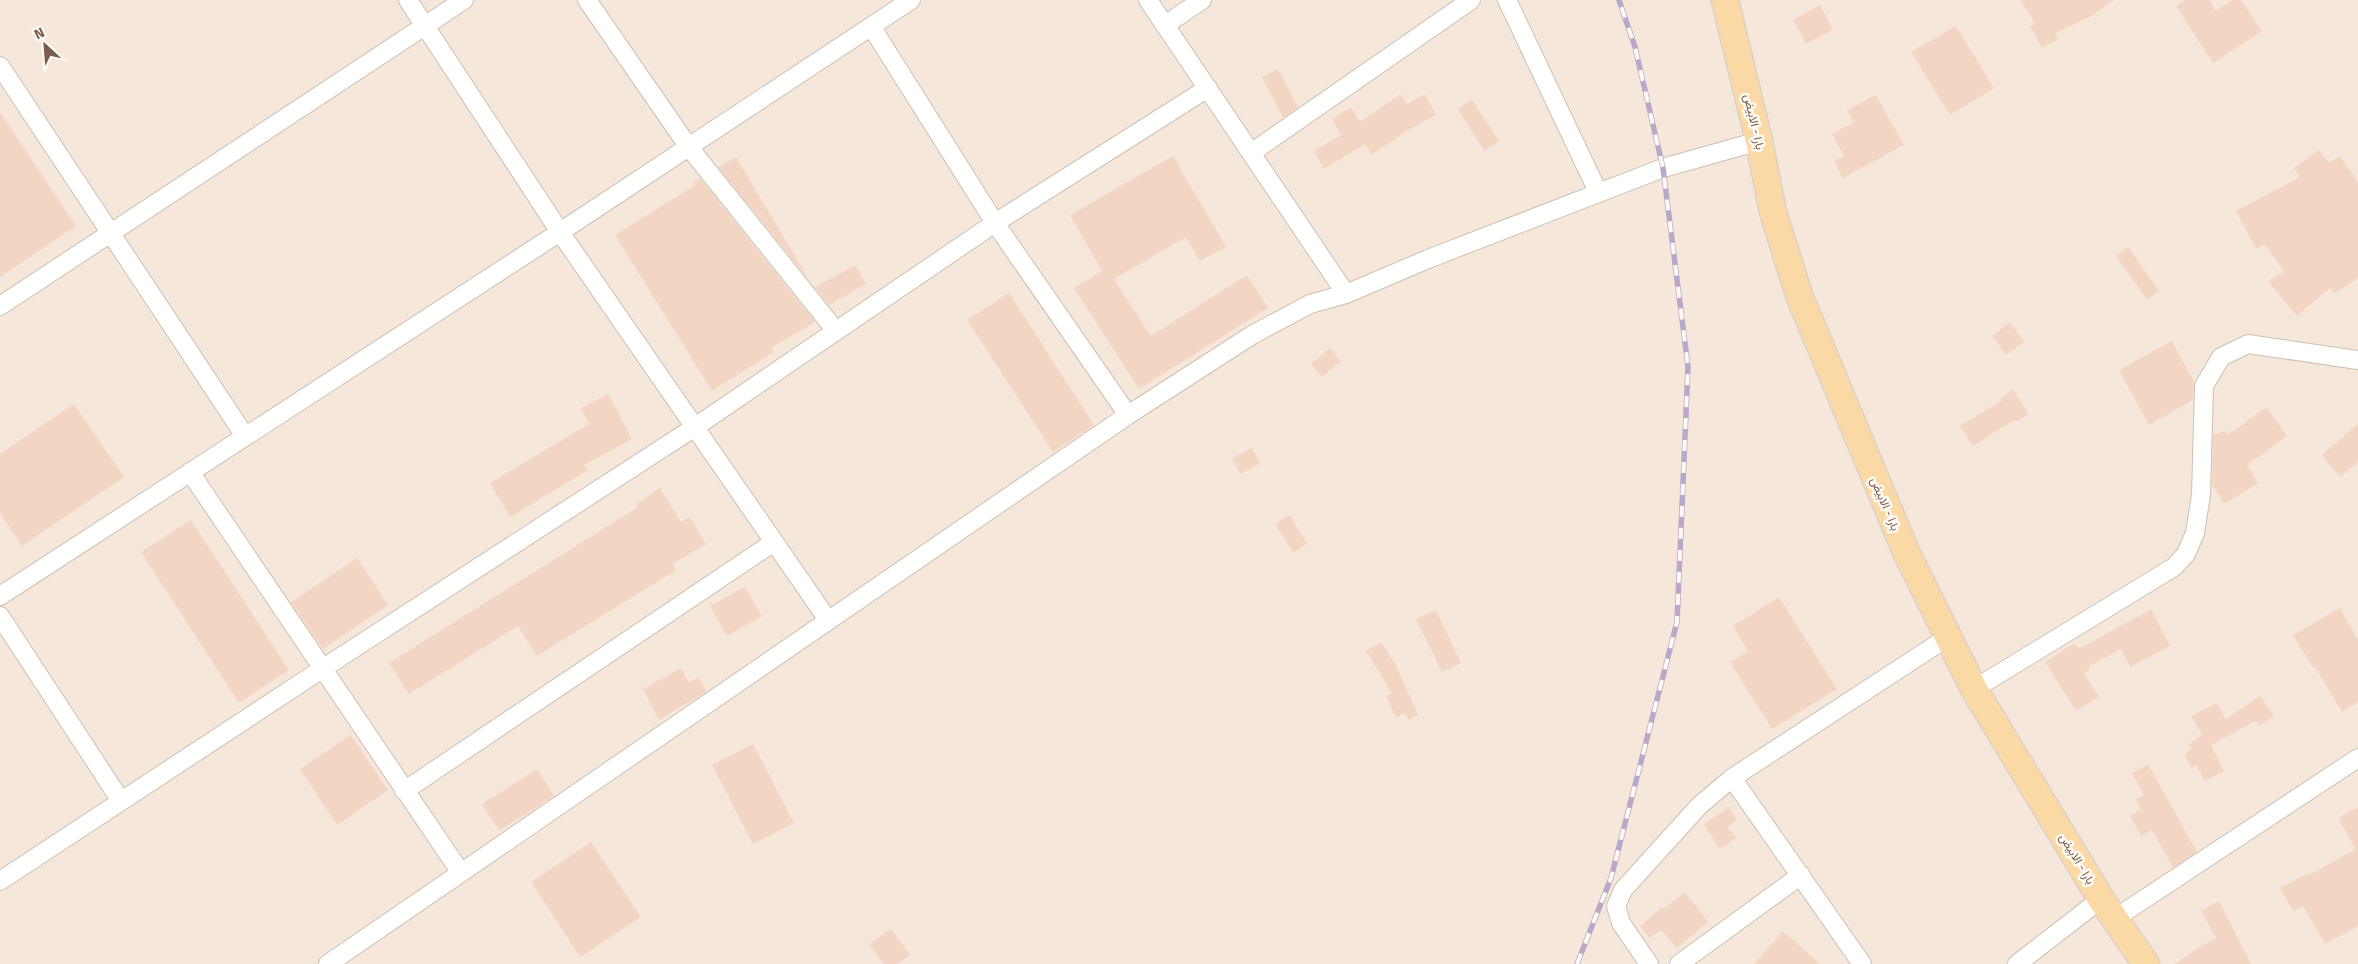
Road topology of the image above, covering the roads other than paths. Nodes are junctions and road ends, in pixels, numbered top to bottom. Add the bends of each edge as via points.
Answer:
1 (408, 0) edge
2 (464, 0) edge
3 (587, 0) edge
4 (911, 0) edge
5 (1148, 0) edge
6 (1202, 0) edge
7 (1471, 0) edge
8 (1506, 0) edge
9 (1725, 0) edge
10 (1165, 25) junction
11 (425, 26) junction
12 (871, 26) junction
13 (0, 66) edge
14 (1208, 88) junction
15 (1759, 141) junction
16 (688, 146) junction
17 (1251, 153) junction
18 (1598, 192) junction
19 (995, 223) junction
20 (560, 232) junction
21 (111, 234) junction
22 (1346, 294) junction
23 (0, 306) edge
24 (836, 331) junction
25 (2358, 360) edge
26 (1128, 415) junction
27 (696, 427) junction
28 (245, 436) junction
29 (190, 472) junction
30 (774, 542) junction
31 (0, 596) edge
32 (0, 616) edge
33 (828, 620) junction
34 (1948, 637) junction
35 (322, 668) junction
36 (1974, 689) junction
37 (2358, 758) edge
38 (1732, 778) junction
39 (404, 791) junction
40 (121, 801) junction
41 (460, 873) junction
42 (1801, 875) junction
43 (0, 881) edge
44 (2108, 909) junction
45 (328, 964) edge
46 (1649, 964) edge
47 (1679, 964) edge
48 (1862, 964) edge
49 (2017, 964) edge
50 (2146, 964) edge

1 - 11 street
2 - 11 street
3 - 16 street
4 - 12 street
5 - 10 street
6 - 10 street
7 - 17 street
8 - 18 street
9 - 15 main road, بارا - الابيض
10 - 14 street
11 - 20 street
11 - 21 street
12 - 16 street
12 - 19 street
13 - 21 street
14 - 17 street
14 - 19 street
15 - 18 street via 1663,168
15 - 34 main road, بارا - الابيض via 1773,212 1799,295 1906,554
16 - 20 street
16 - 24 street
17 - 22 street
18 - 22 street
19 - 24 street
19 - 26 street
20 - 27 street
20 - 28 street
21 - 23 street
21 - 28 street
22 - 26 street via 1310,304 1252,335
24 - 27 street
25 - 36 street via 2248,344 2221,357 2204,386 2201,495 2195,533 2186,554 2174,567
26 - 33 street
27 - 30 street
27 - 35 street
28 - 29 street
29 - 31 street
29 - 35 street
30 - 33 street
30 - 39 street
32 - 40 street
33 - 41 street
34 - 36 main road, بارا - الابيض
34 - 38 street
35 - 39 street
35 - 40 street
36 - 44 main road, بارا - الابيض
37 - 44 street
38 - 42 street
38 - 46 street via 1699,806 1623,890 1616,906 1621,923
39 - 41 street
40 - 43 street
41 - 45 street
42 - 47 street
42 - 48 street
44 - 49 street
44 - 50 main road, بارا - الابيض

